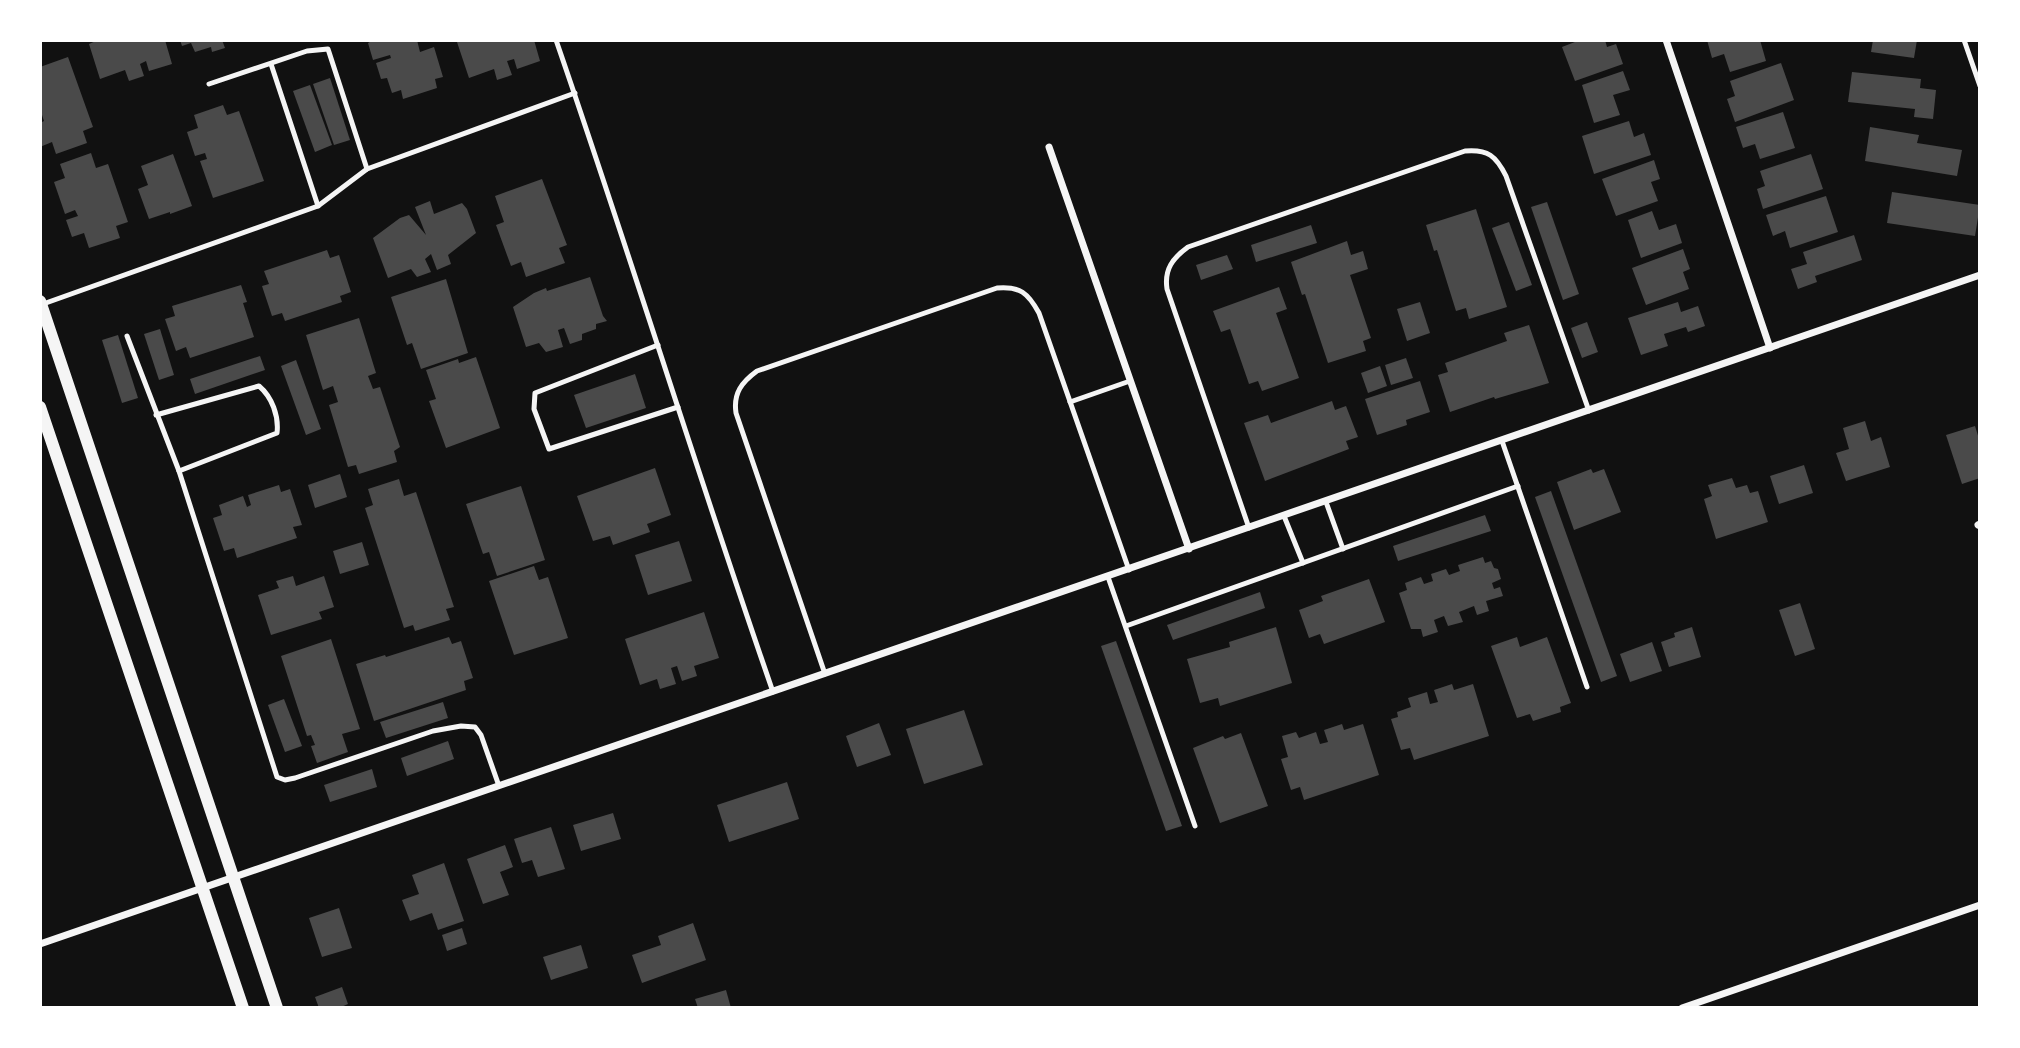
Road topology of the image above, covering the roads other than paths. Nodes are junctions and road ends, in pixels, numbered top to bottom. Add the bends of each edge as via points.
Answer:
1 (556, 40) edge
2 (1666, 40) edge
3 (1964, 40) edge
4 (271, 64) junction
5 (209, 84) dead end
6 (1980, 86) edge
7 (575, 93) junction
8 (1049, 147) dead end
9 (367, 169) junction
10 (317, 206) junction
11 (1980, 275) edge
12 (41, 303) edge
13 (127, 336) dead end
14 (658, 345) junction
15 (1770, 348) junction
16 (1130, 381) junction
17 (1070, 402) junction
18 (40, 407) edge
19 (678, 407) junction
20 (1588, 411) junction
21 (156, 415) junction
22 (1502, 441) junction
23 (179, 471) junction
24 (1518, 486) junction
25 (1326, 502) junction
26 (1284, 516) junction
27 (1249, 528) junction
28 (1189, 549) junction
29 (1343, 549) junction
30 (1303, 563) junction
31 (1129, 570) junction
32 (1108, 577) junction
33 (1126, 626) junction
34 (825, 674) junction
35 (1587, 687) dead end
36 (773, 692) junction
37 (499, 786) junction
38 (1195, 826) dead end
39 (234, 877) junction
40 (202, 888) junction
41 (1980, 905) edge
42 (40, 944) edge
43 (243, 1008) edge
44 (277, 1008) edge
45 (1682, 1008) edge

1 - 7 lane
2 - 15 street
3 - 6 lane
4 - 5 lane
4 - 9 lane via 328,49
4 - 10 lane
7 - 9 lane
7 - 14 lane
8 - 16 street
9 - 10 lane
10 - 12 lane
11 - 15 street
12 - 39 street
13 - 21 lane
14 - 19 lane
14 - 19 lane via 535,393 534,409 549,449
15 - 20 street
16 - 17 lane
16 - 28 street
17 - 31 lane
17 - 34 lane via 1032,299 1010,287 757,371 742,384 736,413
18 - 40 street
19 - 36 lane
20 - 22 street
20 - 27 lane via 1506,176 1489,154 1465,151 1201,242 1173,260 1165,278
21 - 23 lane
21 - 23 lane via 259,386 268,394 277,433
22 - 24 lane
22 - 25 street
23 - 37 lane via 277,776 295,778 433,731 461,726 475,727 481,735
24 - 29 lane
24 - 35 lane
25 - 26 street
25 - 29 lane
26 - 27 street
26 - 30 lane
27 - 28 street
28 - 31 street
29 - 30 lane
30 - 33 lane
31 - 32 street
32 - 33 lane
32 - 34 street
33 - 38 lane
34 - 36 street
36 - 37 street
37 - 39 street
39 - 40 street
39 - 44 street
40 - 42 street
40 - 43 street
41 - 45 street

